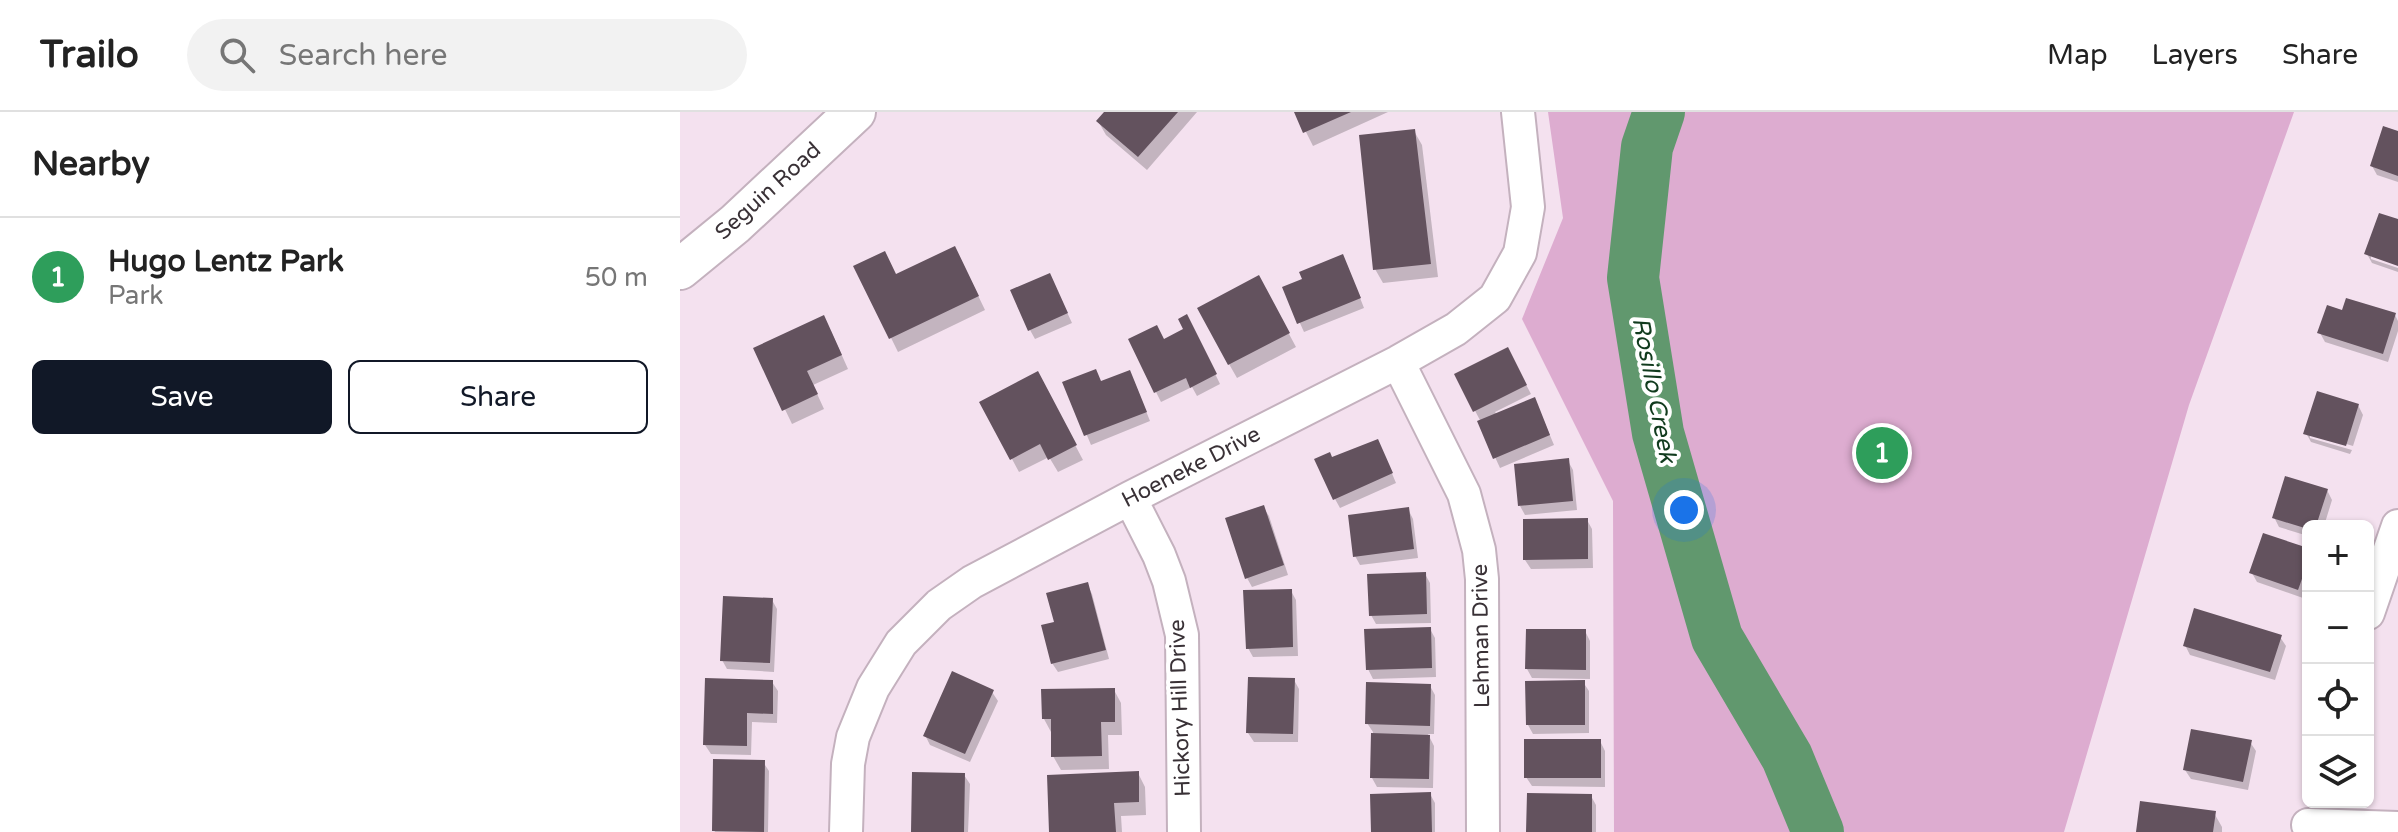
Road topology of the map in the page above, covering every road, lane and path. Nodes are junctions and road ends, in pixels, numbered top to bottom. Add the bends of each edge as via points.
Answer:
1 (855, 112) edge
2 (1518, 112) edge
3 (680, 269) edge
4 (1398, 362) junction
5 (1130, 498) junction
6 (2398, 526) edge
7 (2374, 596) edge
8 (2310, 820) edge
9 (2398, 828) edge
10 (846, 832) edge
11 (1184, 832) edge
12 (1483, 832) edge

1 - 3 street, Seguin Road
2 - 4 street, Hoeneke Drive via 1528,207 1520,253 1495,298 1456,329
4 - 5 street, Hoeneke Drive
4 - 12 street, Lehman Drive via 1464,494 1479,550
5 - 10 street, Hoeneke Drive via 972,582 939,605 901,643 873,688 853,737
5 - 11 street, Hickory Hill Drive via 1169,581 1182,635
6 - 7 street
8 - 9 street

